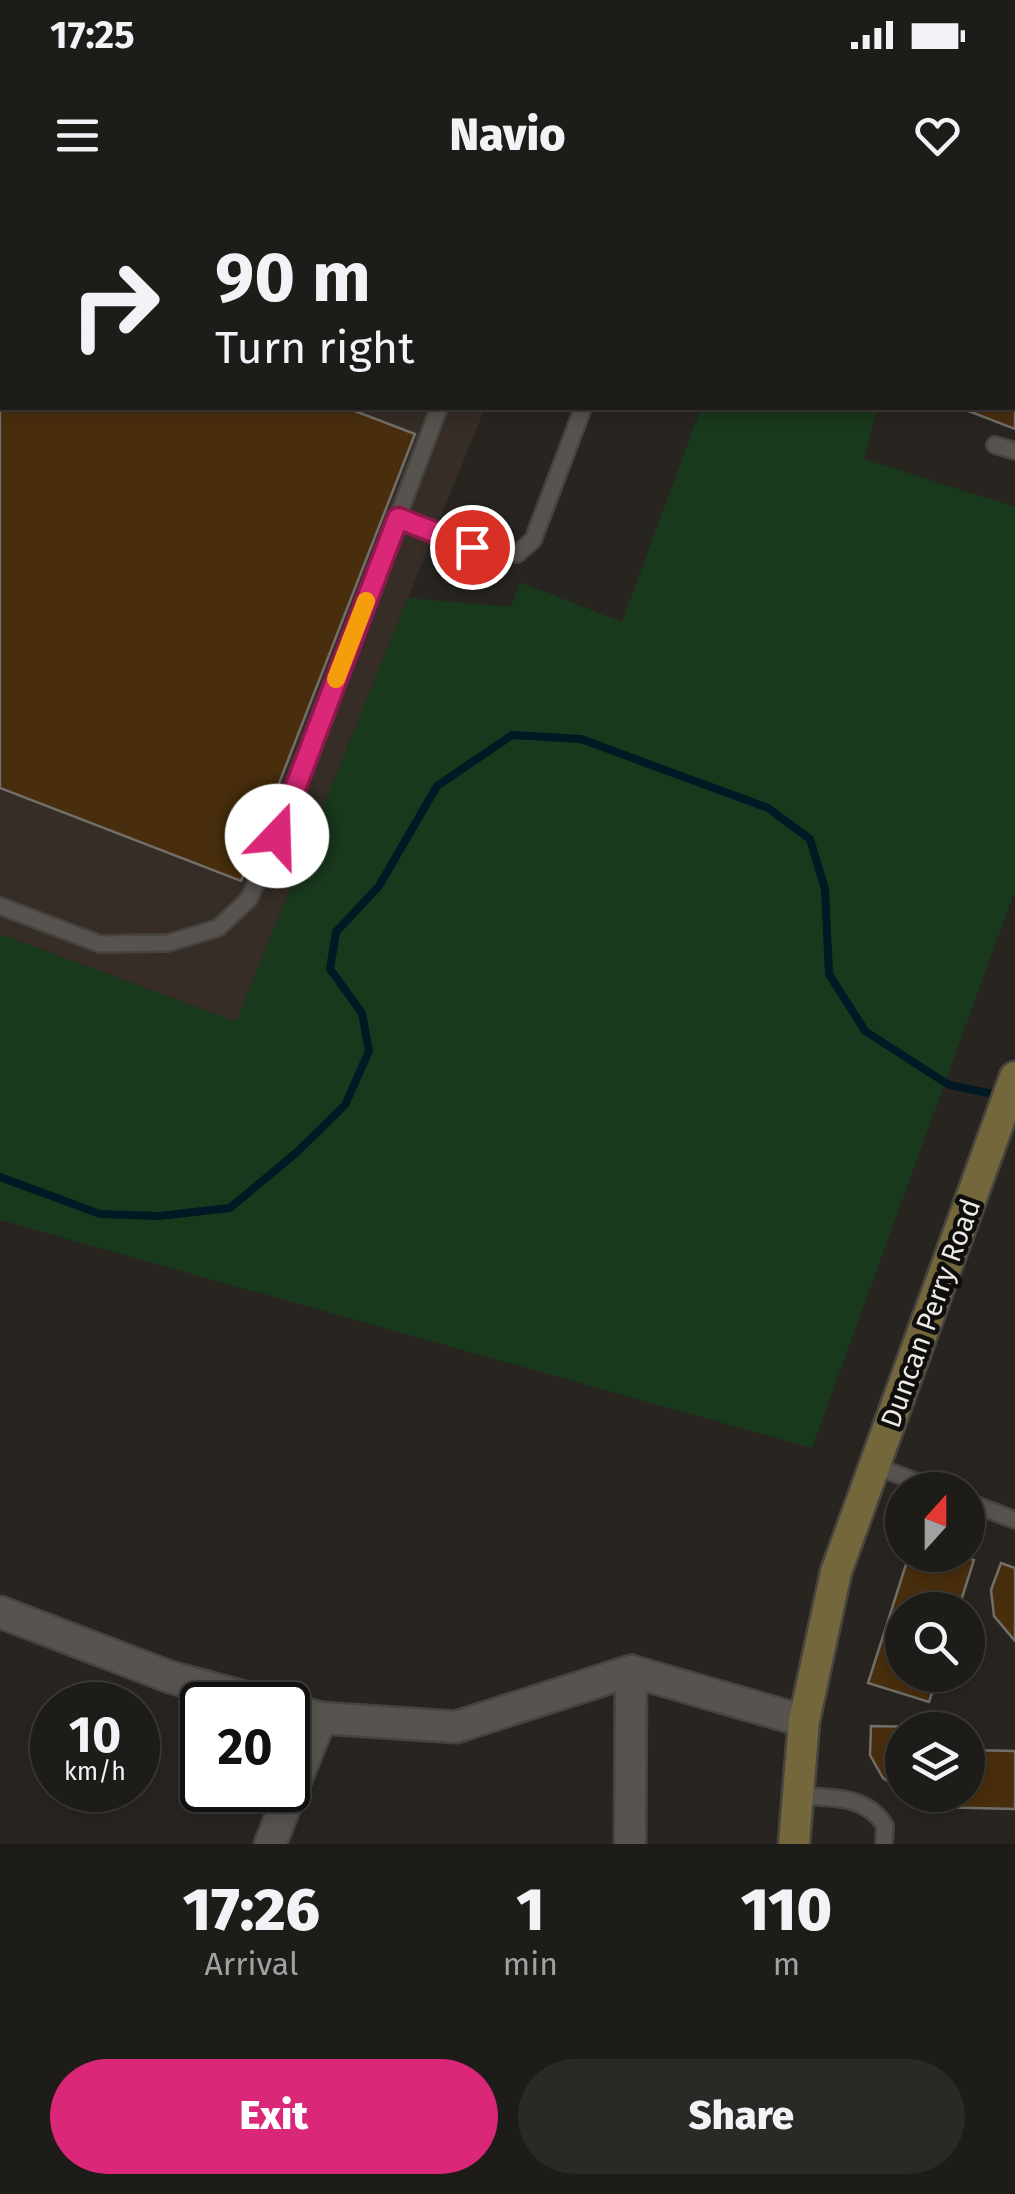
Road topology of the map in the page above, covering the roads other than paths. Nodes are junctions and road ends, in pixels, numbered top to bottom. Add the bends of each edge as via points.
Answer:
1 (438, 410) edge
2 (582, 410) edge
3 (995, 445) dead end
4 (1015, 451) edge
5 (398, 518) junction
6 (0, 906) edge
7 (1015, 1077) edge
8 (876, 1466) junction
9 (891, 1472) edge
10 (985, 1509) edge
11 (1015, 1520) edge
12 (0, 1612) edge
13 (630, 1671) junction
14 (192, 1682) edge
15 (310, 1715) edge
16 (321, 1718) junction
17 (804, 1721) junction
18 (796, 1796) junction
19 (270, 1844) edge
20 (630, 1844) edge
21 (794, 1844) edge
22 (884, 1844) edge

1 - 5 lane
2 - 5 lane via 533,540 516,554 472,547
3 - 4 lane
5 - 6 lane via 249,900 218,928 168,943 100,944
7 - 8 street, Duncan Perry Road
8 - 9 lane
8 - 17 street, Duncan Perry Road via 836,1572
10 - 11 lane
12 - 14 street
13 - 16 street via 456,1727
13 - 17 street
13 - 20 street
15 - 16 street
16 - 19 street
17 - 18 street, Duncan Perry Road
18 - 21 street, Duncan Perry Road
18 - 22 lane via 862,1804 885,1826

